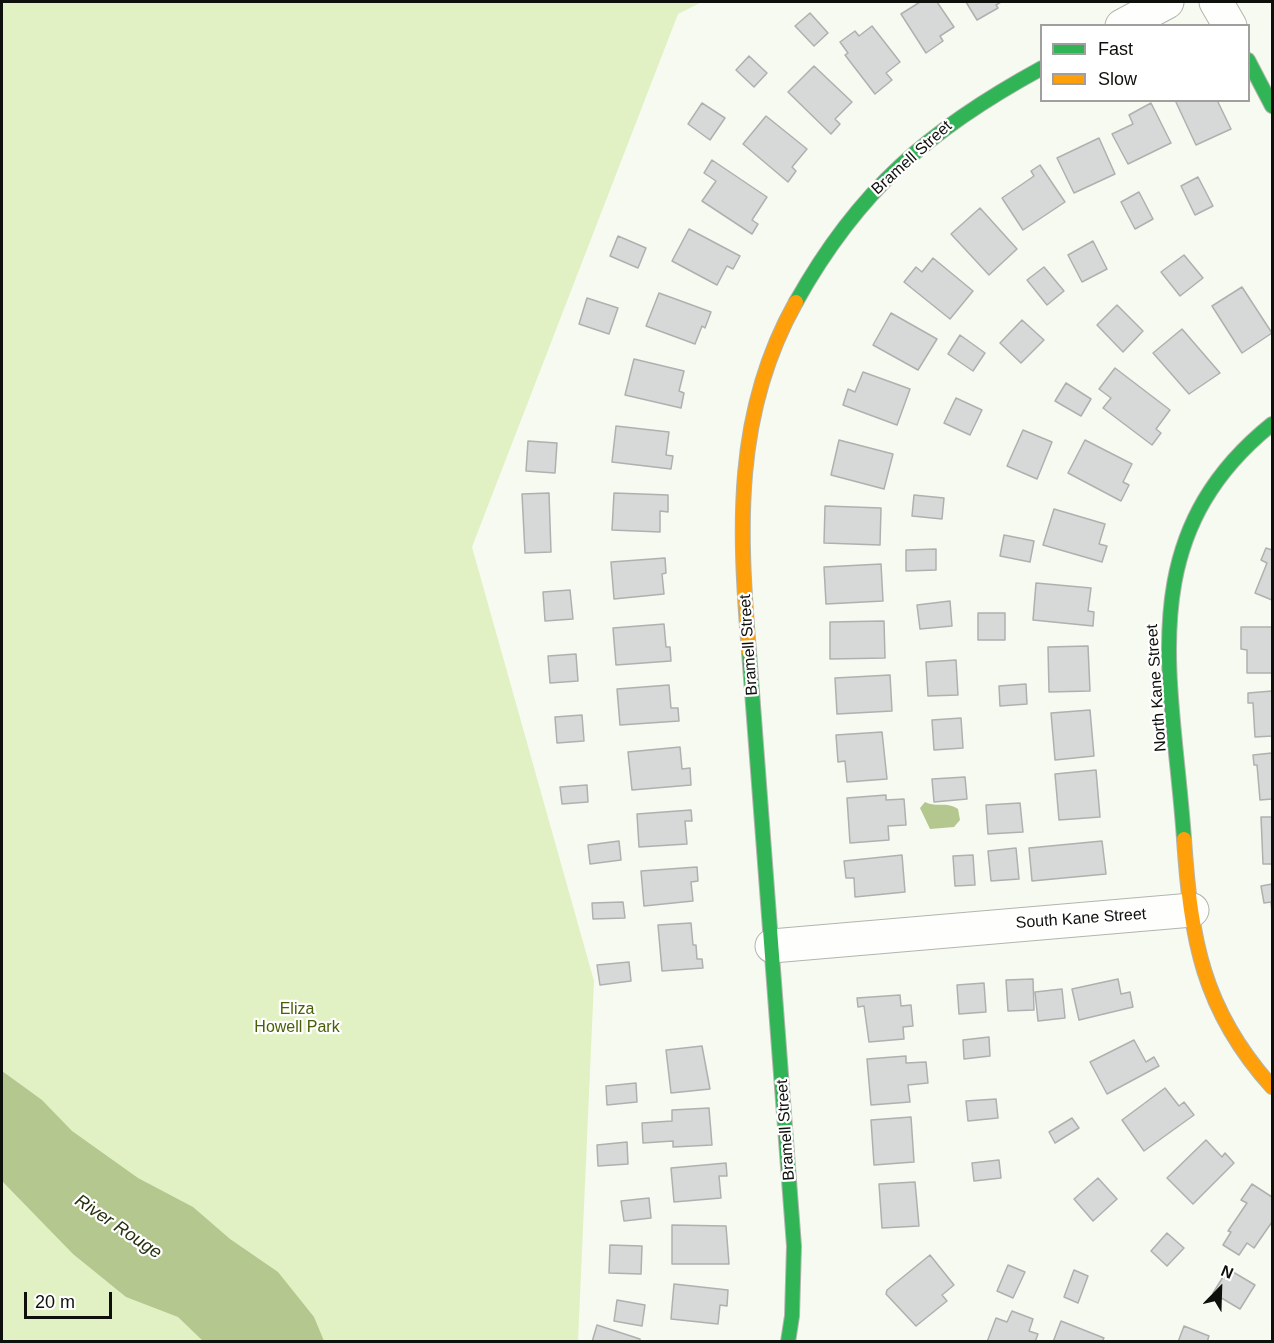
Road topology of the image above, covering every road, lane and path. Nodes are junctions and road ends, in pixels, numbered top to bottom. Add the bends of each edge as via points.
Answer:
1 (1167, 2) edge
2 (1216, 2) edge
3 (1126, 24) edge
4 (1229, 24) edge
5 (1250, 64) edge
6 (1040, 69) edge
7 (1272, 106) edge
8 (1272, 424) edge
9 (1192, 910) junction
10 (772, 946) junction
11 (1272, 1087) edge
12 (788, 1341) edge

1 - 3 street
2 - 4 street
5 - 7 street
6 - 10 street, Bramell Street via 964,113 886,176 844,225 812,272 765,373 752,419 741,514
8 - 9 street, North Kane Street via 1230,462 1208,492 1182,544 1172,580 1168,623
9 - 10 street, South Kane Street
9 - 11 street via 1197,950 1219,1012 1237,1043
10 - 12 street, Bramell Street via 794,1246

